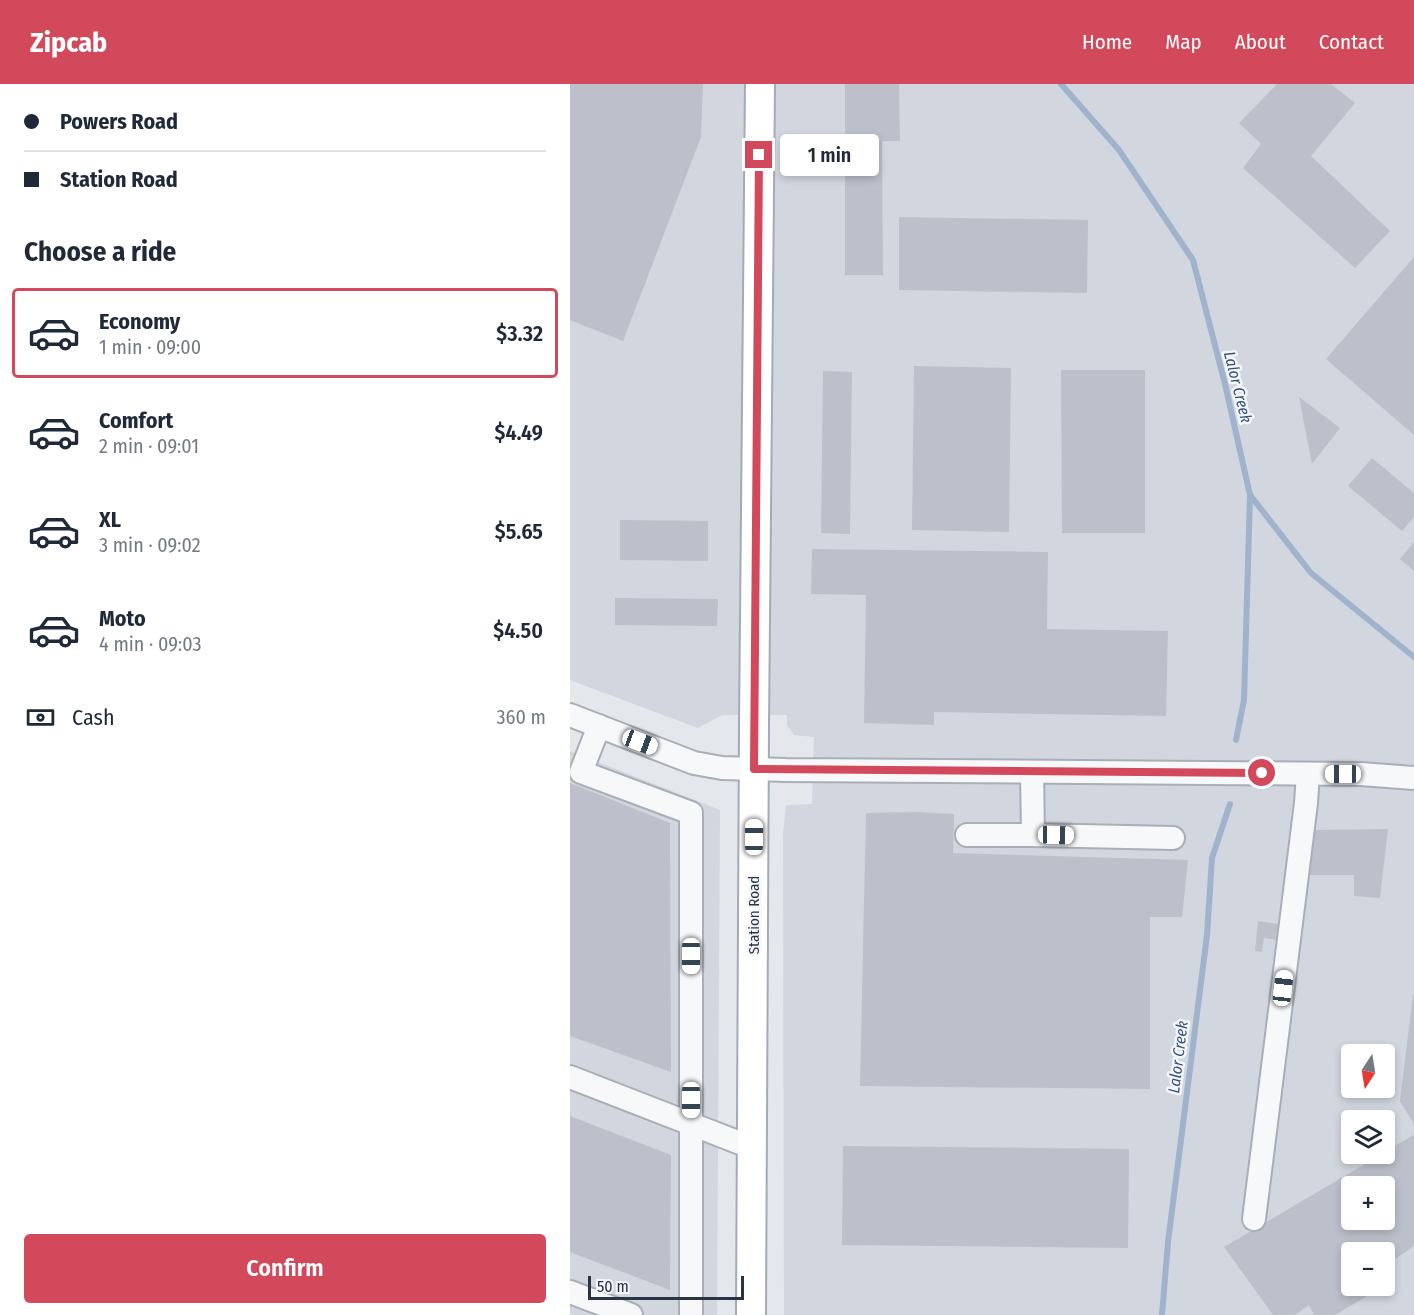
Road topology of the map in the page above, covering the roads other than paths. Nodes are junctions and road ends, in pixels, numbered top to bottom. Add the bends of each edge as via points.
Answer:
1 (760, 84) edge
2 (570, 715) edge
3 (599, 726) junction
4 (754, 769) junction
5 (1032, 772) junction
6 (1308, 774) junction
7 (1414, 778) edge
8 (968, 835) dead end
9 (1033, 835) junction
10 (1173, 838) dead end
11 (570, 1077) edge
12 (691, 1124) junction
13 (753, 1148) junction
14 (1254, 1219) dead end
15 (570, 1292) edge
16 (631, 1315) edge
17 (691, 1315) edge
18 (751, 1315) edge

1 - 4 main road, Station Road
2 - 3 street
3 - 4 street via 694,763
3 - 12 street via 581,772 691,813
4 - 5 street
4 - 13 main road, Station Road
5 - 6 street
5 - 9 street
6 - 7 street
6 - 14 street
8 - 9 street
9 - 10 street
11 - 12 street
12 - 13 street
12 - 17 street
13 - 18 main road, Station Road
15 - 16 street

